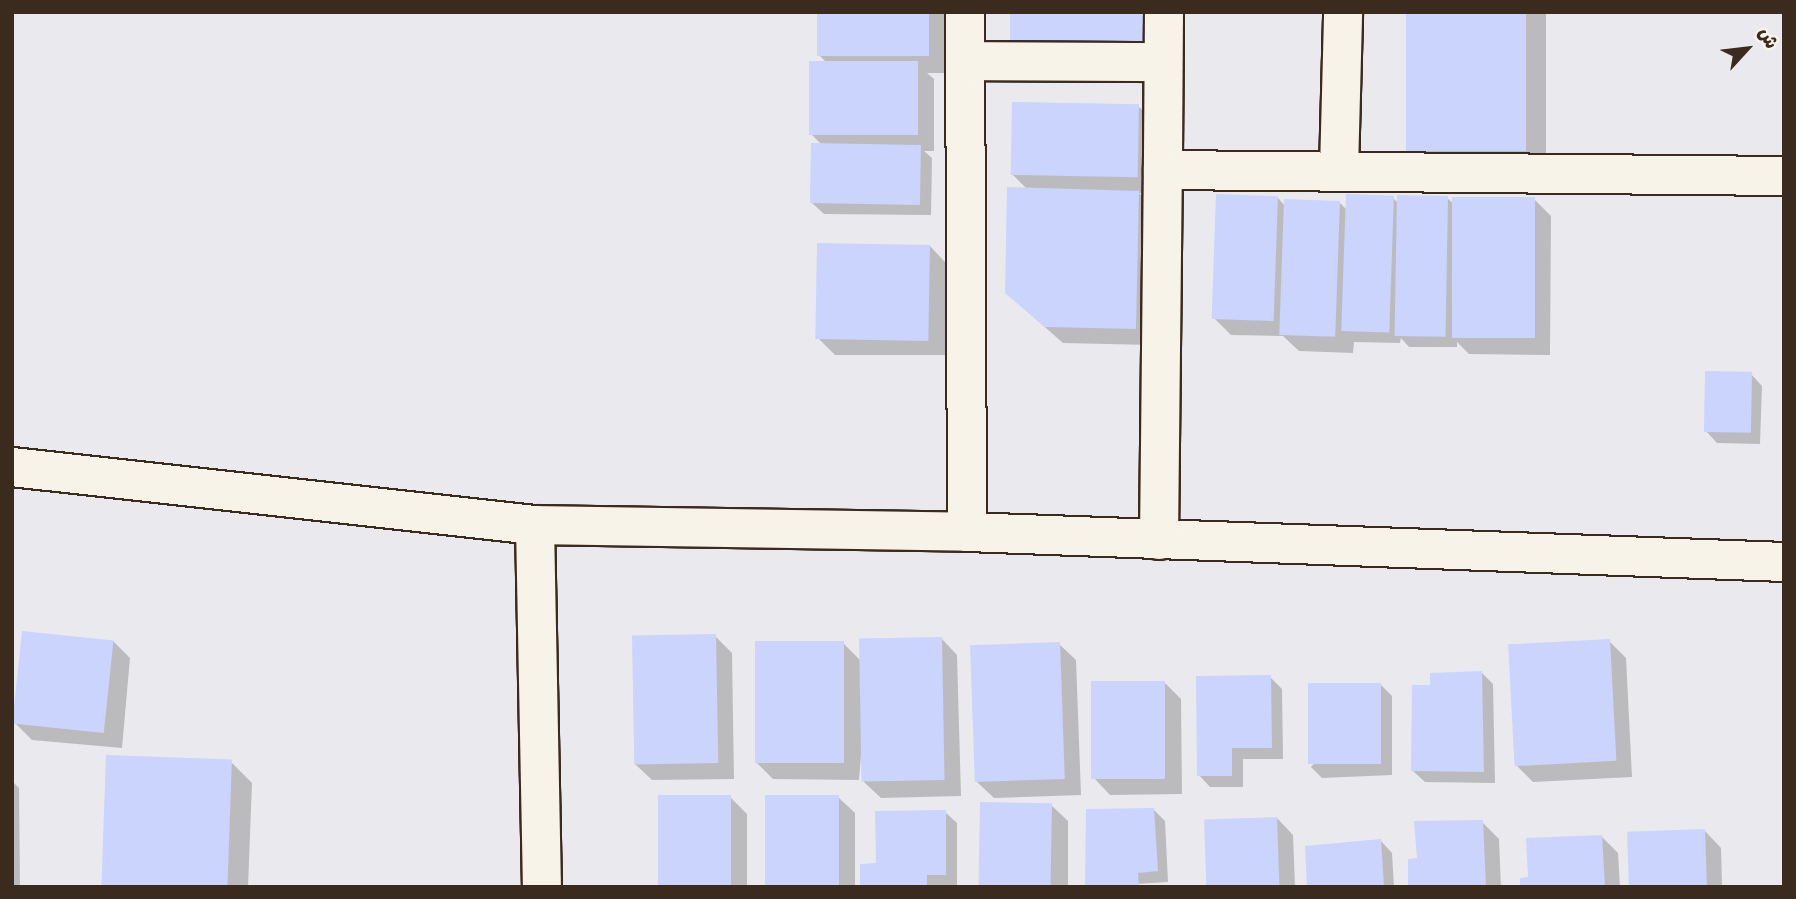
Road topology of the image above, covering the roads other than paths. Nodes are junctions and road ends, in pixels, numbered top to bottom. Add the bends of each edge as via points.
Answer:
1 (965, 12) edge
2 (1164, 12) edge
3 (1343, 12) edge
4 (965, 61) junction
5 (1162, 62) junction
6 (1163, 170) junction
7 (1339, 170) junction
8 (1784, 176) edge
9 (12, 467) edge
10 (535, 525) junction
11 (967, 532) junction
12 (1159, 540) junction
13 (1784, 562) edge
14 (542, 887) edge

1 - 4 street
2 - 5 street
3 - 7 street
4 - 5 street
4 - 11 street
5 - 6 street
6 - 7 street
6 - 12 street
7 - 8 street
9 - 10 street
10 - 11 street
10 - 14 street
11 - 12 street
12 - 13 street

